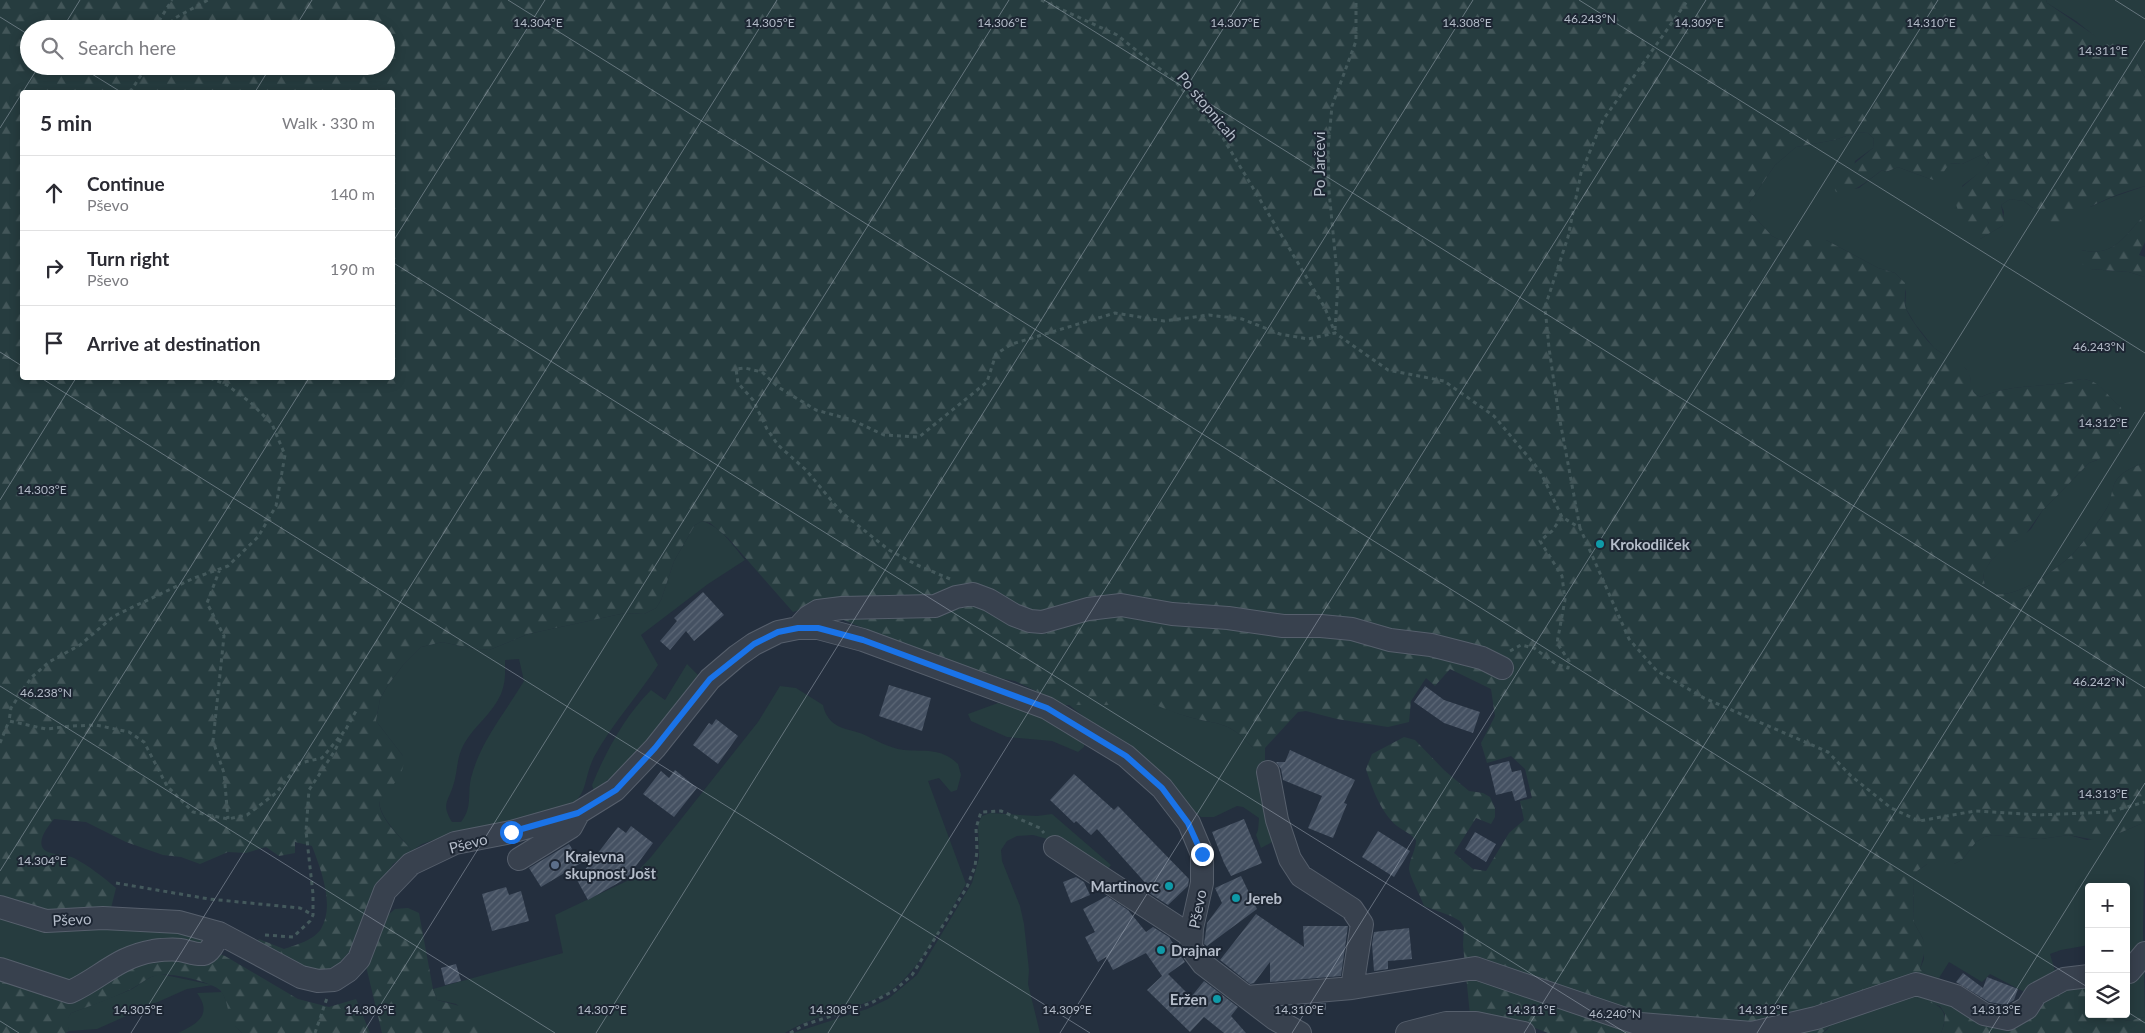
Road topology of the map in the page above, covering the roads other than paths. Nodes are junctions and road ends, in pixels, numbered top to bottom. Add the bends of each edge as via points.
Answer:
1 (798, 628) junction
2 (1504, 660) road end
3 (1268, 772) dead end
4 (578, 813) junction
5 (1055, 847) road end
6 (519, 859) dead end
7 (0, 907) edge
8 (219, 933) junction
9 (1191, 936) junction
10 (2145, 953) edge
11 (0, 969) edge
12 (2130, 971) edge
13 (2085, 976) edge
14 (1352, 988) junction
15 (1247, 997) junction
16 (1300, 1033) edge
17 (1407, 1033) edge
18 (1524, 1033) edge

1 - 2 street via 818,611 935,606 973,594 1030,621 1042,622 1121,604 1172,614 1283,626 1352,629 1390,640
1 - 4 street, Pševo via 778,632 754,644 710,679 655,748 616,790
1 - 9 street, Pševo via 818,628 863,640 1047,708 1126,756 1162,788 1188,823 1202,854 1202,884
3 - 14 street via 1277,820 1290,859 1301,876 1352,909 1362,924
4 - 6 street via 571,827
4 - 8 street, Pševo via 511,832 455,843 411,864 384,891 360,959 348,972 334,980 301,977
5 - 9 street
7 - 8 street, Pševo via 46,922 103,918 178,922
8 - 11 street via 209,951 203,954 177,950 132,956 70,992
9 - 15 street, Pševo via 1190,948 1203,964
10 - 12 street
13 - 14 street via 2064,979 2036,994 2027,1008 2008,1020 1984,1014 1956,996 1916,984 1816,1018 1752,1033 1640,1024 1475,968
14 - 15 street
15 - 16 street, Pševo
17 - 18 street via 1446,1023 1476,1023

